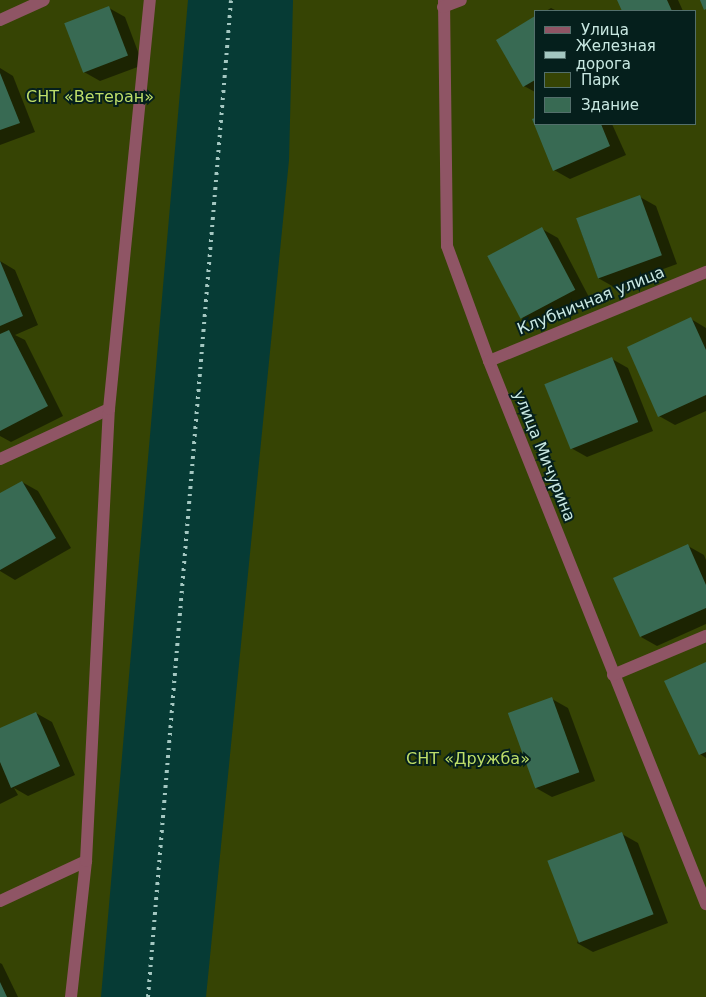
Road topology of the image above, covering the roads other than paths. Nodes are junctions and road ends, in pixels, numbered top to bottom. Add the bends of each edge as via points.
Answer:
1 (44, 0) edge
2 (150, 0) edge
3 (461, 0) edge
4 (444, 4) edge
5 (0, 20) edge
6 (706, 272) edge
7 (489, 361) junction
8 (109, 409) junction
9 (0, 459) edge
10 (706, 636) edge
11 (613, 675) junction
12 (86, 861) junction
13 (0, 901) edge
14 (706, 904) edge
15 (71, 997) edge

1 - 5 street
2 - 8 street
3 - 4 street
4 - 7 street, улица Мичурина via 447,246
6 - 7 street, Клубничная улица
7 - 11 street, улица Мичурина
8 - 9 street
8 - 12 street
10 - 11 street
11 - 14 street, улица Мичурина
12 - 13 street
12 - 15 street

